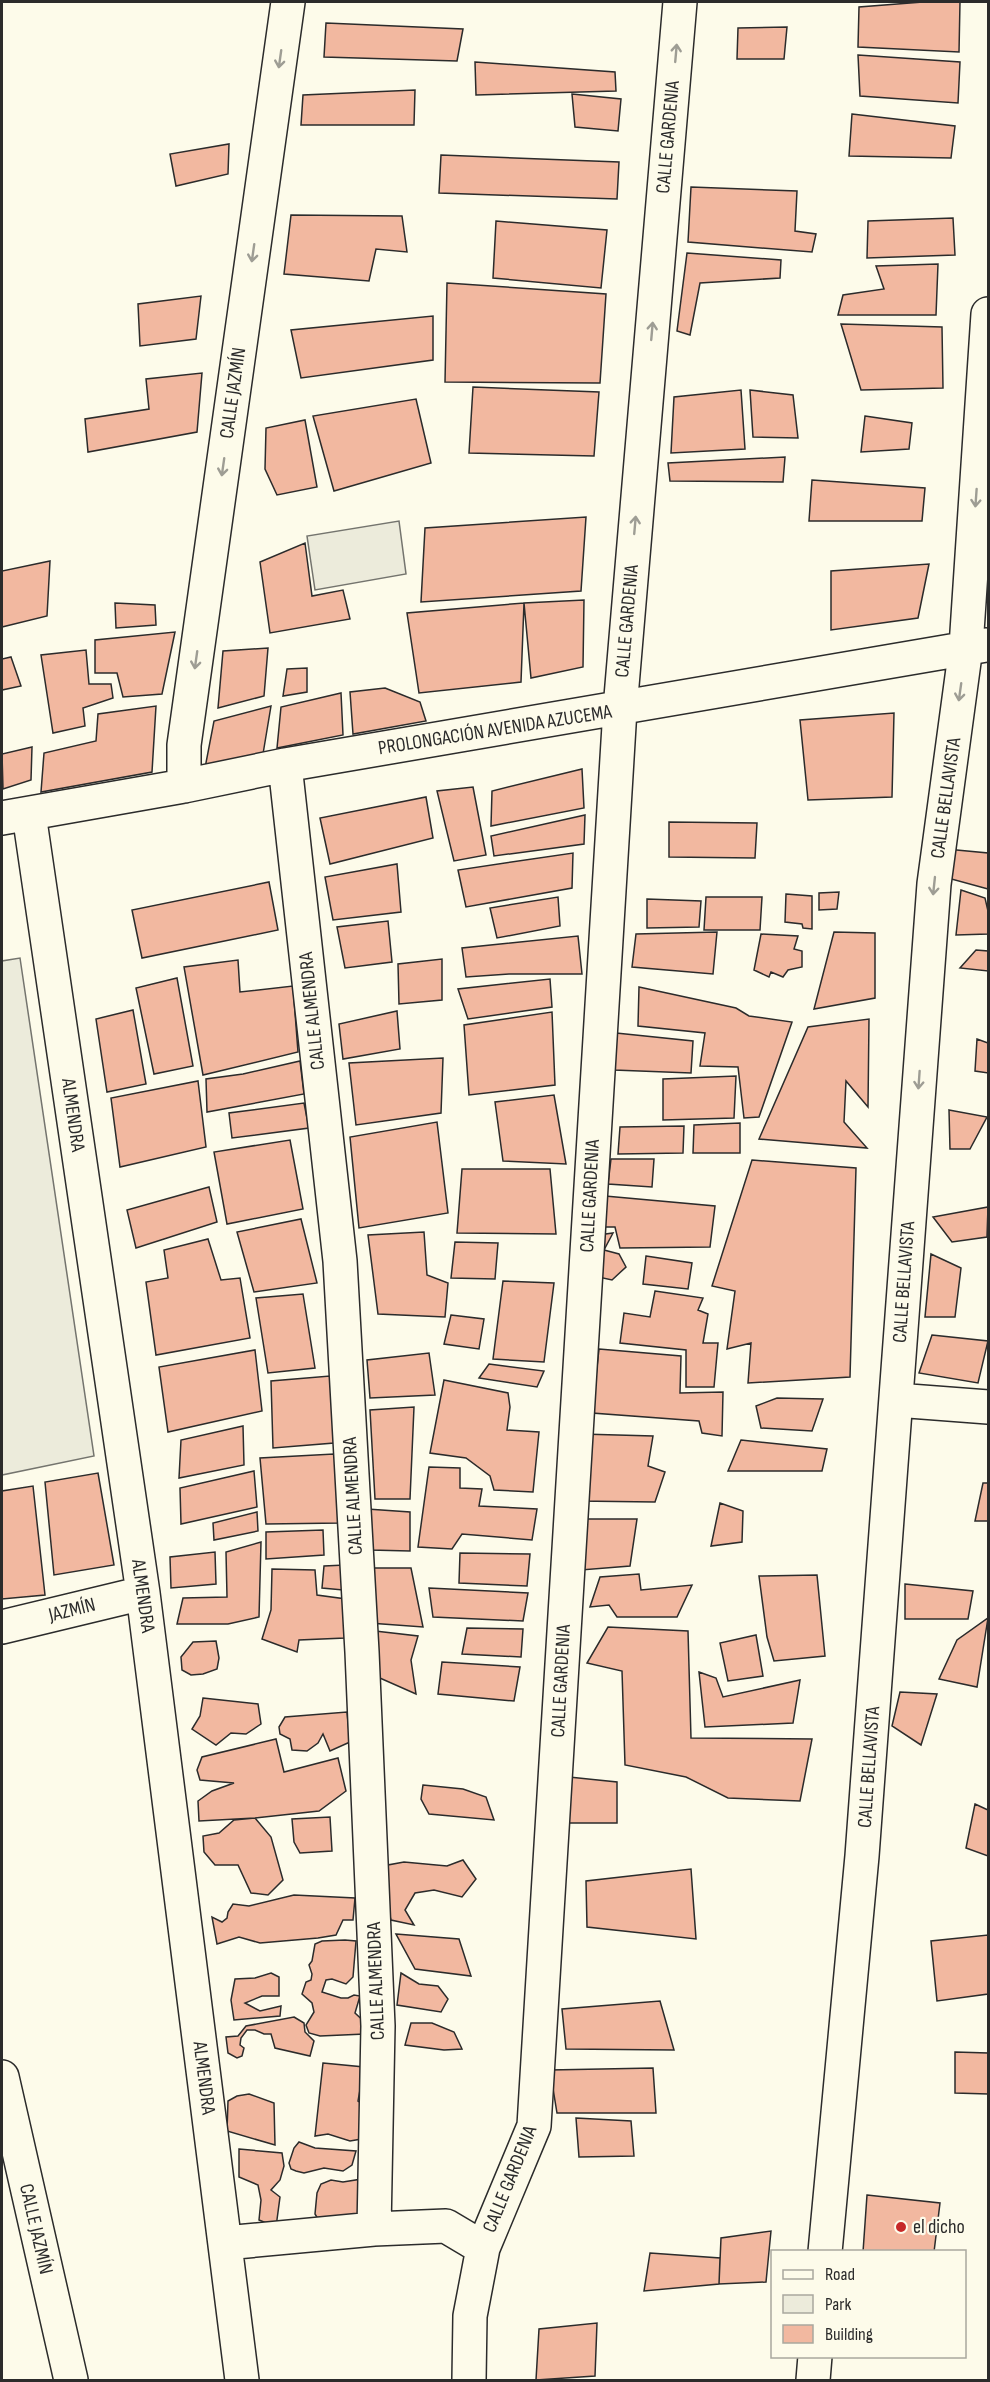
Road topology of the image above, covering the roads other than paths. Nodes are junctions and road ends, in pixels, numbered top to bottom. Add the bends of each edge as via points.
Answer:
1 (288, 2) edge
2 (680, 2) edge
3 (988, 314) edge
4 (977, 646) edge
5 (620, 709) junction
6 (285, 765) junction
7 (184, 786) junction
8 (16, 816) edge
9 (896, 1401) junction
10 (988, 1407) edge
11 (143, 1593) junction
12 (2, 1627) edge
13 (2, 2077) edge
14 (375, 2229) junction
15 (225, 2243) junction
16 (483, 2248) junction
17 (825, 2250) edge
18 (815, 2358) edge
19 (71, 2380) edge
20 (242, 2380) edge
21 (469, 2380) edge
22 (813, 2380) edge

1 -> 7 street, CALLE JAZMÍN via 184,746
5 -> 2 street, CALLE GARDENIA
3 -> 4 street, CALLE BELLAVISTA
4 - 5 street, PROLONGACIÓN AVENIDA AZUCEMA
4 -> 9 street, CALLE BELLAVISTA via 934,884
5 - 6 street, PROLONGACIÓN AVENIDA AZUCEMA
5 - 16 street, CALLE GARDENIA via 534,2126
6 - 7 street, PROLONGACIÓN AVENIDA AZUCEMA
6 - 14 street, CALLE ALMENDRA via 340,1261 378,2026
7 - 8 street, PROLONGACIÓN AVENIDA AZUCEMA
8 - 11 street, ALMENDRA
9 - 10 street
9 - 17 street, CALLE BELLAVISTA via 862,1856
11 - 12 street, JAZMÍN
11 - 15 street, ALMENDRA
13 - 19 street, CALLE JAZMÍN
14 - 15 street
14 - 16 street via 446,2226
15 - 20 street, ALMENDRA
16 - 21 street, CALLE GARDENIA via 470,2316
18 - 22 street

